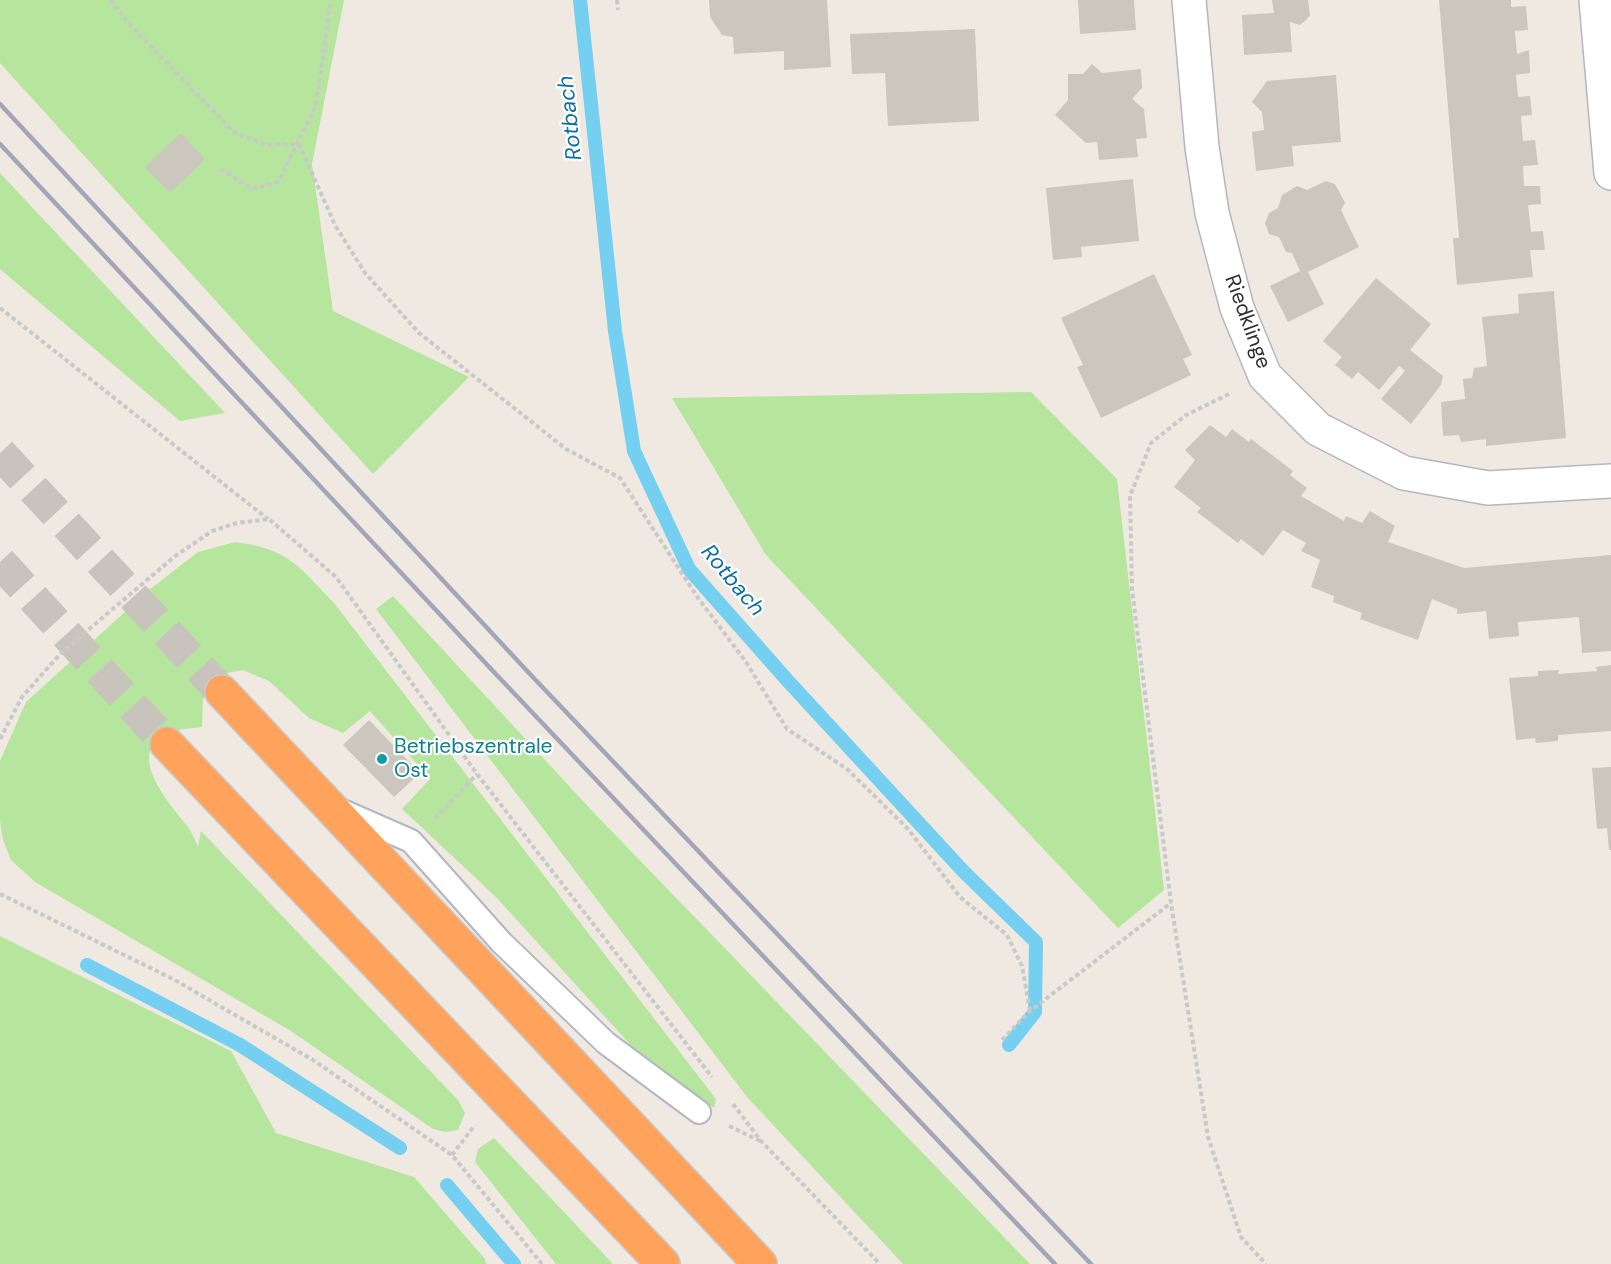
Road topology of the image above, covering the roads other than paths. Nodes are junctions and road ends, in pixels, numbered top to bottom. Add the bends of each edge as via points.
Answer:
1 (1189, 0) edge
2 (1596, 0) edge
3 (1611, 173) edge
4 (1611, 481) edge
5 (222, 692) tunnel mouth
6 (167, 744) tunnel mouth
7 (325, 803) junction
8 (699, 1112) dead end
9 (663, 1264) edge
10 (759, 1264) edge

1 - 4 street, Riedklinge via 1212,213 1237,308 1265,376 1318,429 1404,473 1488,488
2 - 3 street
5 - 7 highway
6 - 9 highway
7 - 8 lane via 411,841 501,942 606,1043
7 - 10 highway

